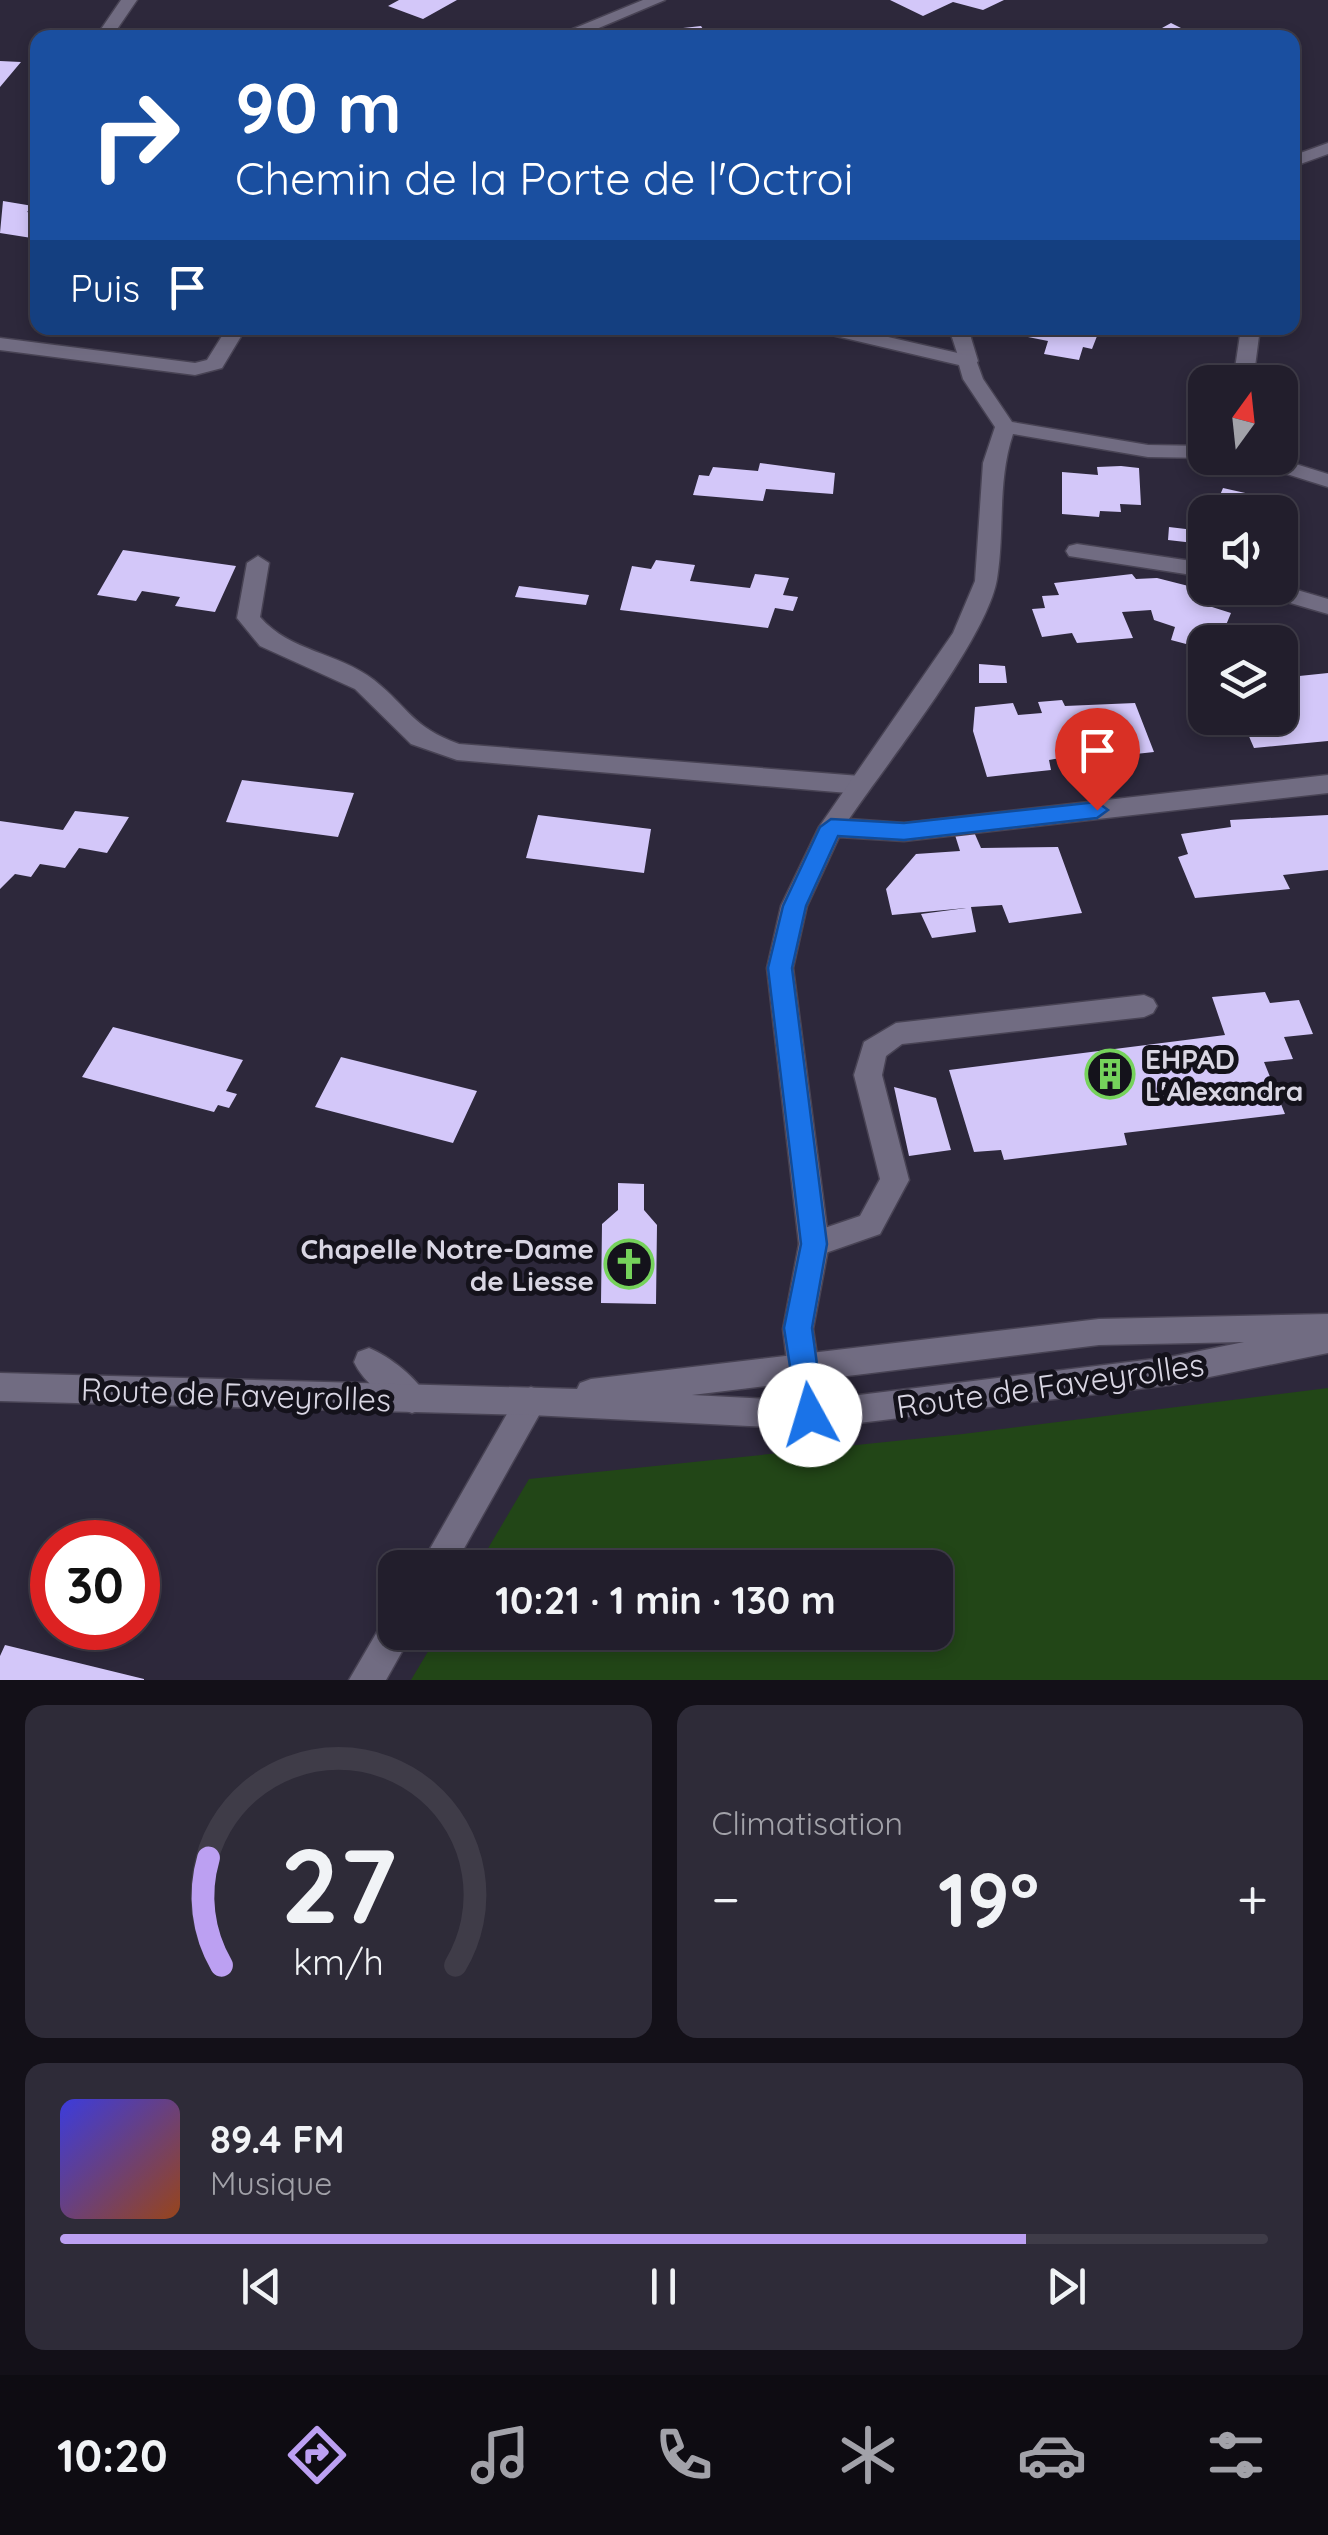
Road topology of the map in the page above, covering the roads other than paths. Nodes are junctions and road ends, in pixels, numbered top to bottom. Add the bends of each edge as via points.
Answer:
1 (128, 0) edge
2 (657, 0) edge
3 (108, 30) edge
4 (580, 30) edge
5 (1328, 148) edge
6 (1300, 159) edge
7 (232, 335) edge
8 (856, 335) edge
9 (960, 335) edge
10 (1249, 335) edge
11 (0, 344) edge
12 (968, 361) junction
13 (1245, 365) edge
14 (1005, 427) junction
15 (1188, 452) edge
16 (1298, 471) edge
17 (1328, 481) edge
18 (1077, 551) dead end
19 (258, 563) dead end
20 (1188, 567) edge
21 (1298, 598) edge
22 (1328, 607) edge
23 (1328, 784) edge
24 (860, 785) junction
25 (831, 827) junction
26 (1144, 1006) dead end
27 (814, 1244) junction
28 (1328, 1326) edge
29 (1328, 1340) edge
30 (369, 1362) dead end
31 (804, 1366) junction
32 (0, 1388) edge
33 (412, 1398) junction
34 (531, 1401) junction
35 (810, 1415) junction
36 (445, 1550) edge
37 (385, 1650) edge
38 (366, 1680) edge

1 - 3 street
2 - 4 street
5 - 6 street
7 - 11 street via 215,364 194,369
8 - 12 street
9 - 12 street
10 - 13 street
12 - 14 street
14 - 15 street
14 - 24 street via 992,463 986,581 964,634
16 - 17 street
18 - 20 street
19 - 24 street via 248,618 268,641 363,682 420,738 457,752
21 - 22 street
23 - 25 street via 904,832
24 - 25 street
25 - 27 street via 794,906 780,968
26 - 27 street via 896,1034 874,1050 868,1074 896,1180 870,1225
27 - 31 street via 798,1328
28 - 31 street, Route de Faveyrolles via 1099,1332
29 - 35 street, Route de Faveyrolles via 1170,1371
30 - 33 street
31 - 34 street, Route de Faveyrolles
31 - 35 street
32 - 33 street, Route de Faveyrolles
33 - 34 street, Route de Faveyrolles
34 - 35 street, Route de Faveyrolles
34 - 36 street
37 - 38 street

